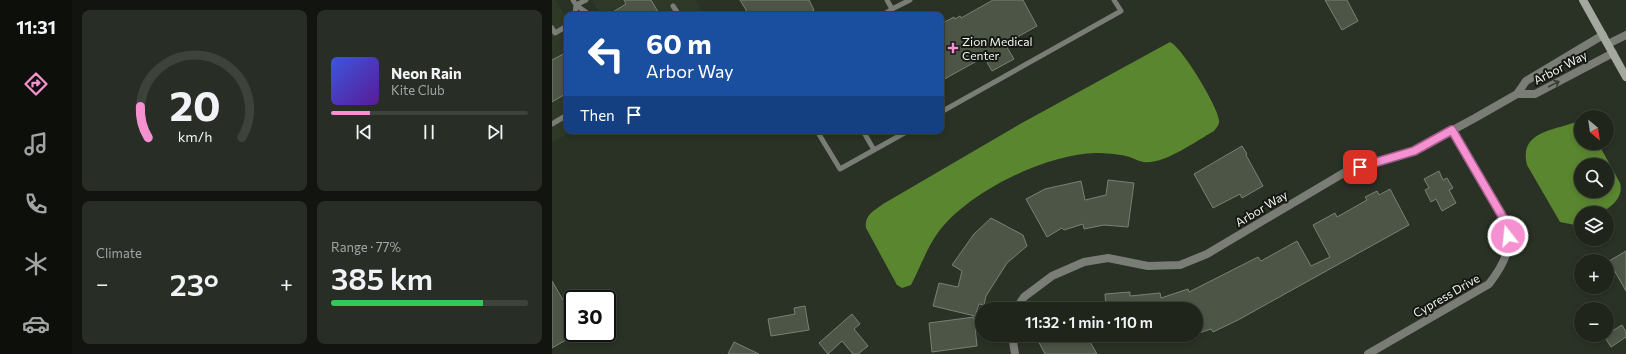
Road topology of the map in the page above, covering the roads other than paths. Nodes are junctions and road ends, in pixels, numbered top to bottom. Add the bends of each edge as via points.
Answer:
1 (573, 0) edge
2 (586, 0) edge
3 (887, 0) edge
4 (910, 0) edge
5 (1114, 0) edge
6 (1583, 0) edge
7 (576, 5) junction
8 (673, 6) dead end
9 (892, 10) junction
10 (576, 12) edge
11 (586, 12) edge
12 (677, 12) edge
13 (888, 12) edge
14 (552, 28) edge
15 (564, 28) edge
16 (554, 34) edge
17 (1603, 35) junction
18 (1626, 35) edge
19 (1608, 44) junction
20 (1613, 53) junction
21 (1626, 77) edge
22 (1517, 94) junction
23 (944, 110) edge
24 (564, 117) edge
25 (552, 124) edge
26 (1452, 130) junction
27 (819, 134) edge
28 (865, 134) edge
29 (903, 134) edge
30 (874, 150) junction
31 (1021, 302) edge
32 (1013, 342) edge
33 (1015, 354) edge
34 (1368, 354) edge

1 - 7 lane
2 - 7 lane
3 - 9 lane
4 - 9 lane
5 - 23 lane via 1120,11
6 - 17 street
7 - 10 lane
7 - 11 lane
8 - 12 lane
9 - 13 lane
14 - 16 lane
15 - 16 lane
17 - 19 street
17 - 22 street, Arbor Way via 1526,81
18 - 19 street
19 - 20 street
20 - 21 street
22 -> 20 street, Arbor Way via 1535,94
22 - 26 street, Arbor Way
24 - 25 lane
26 - 31 street, Arbor Way via 1414,151 1347,171 1207,254 1180,265 1148,266 1108,258 1084,262 1052,276
26 - 34 street, Cypress Drive via 1508,228 1508,244 1503,266 1489,284
27 - 30 lane via 840,170
28 - 30 lane
29 - 30 lane
32 - 33 street

